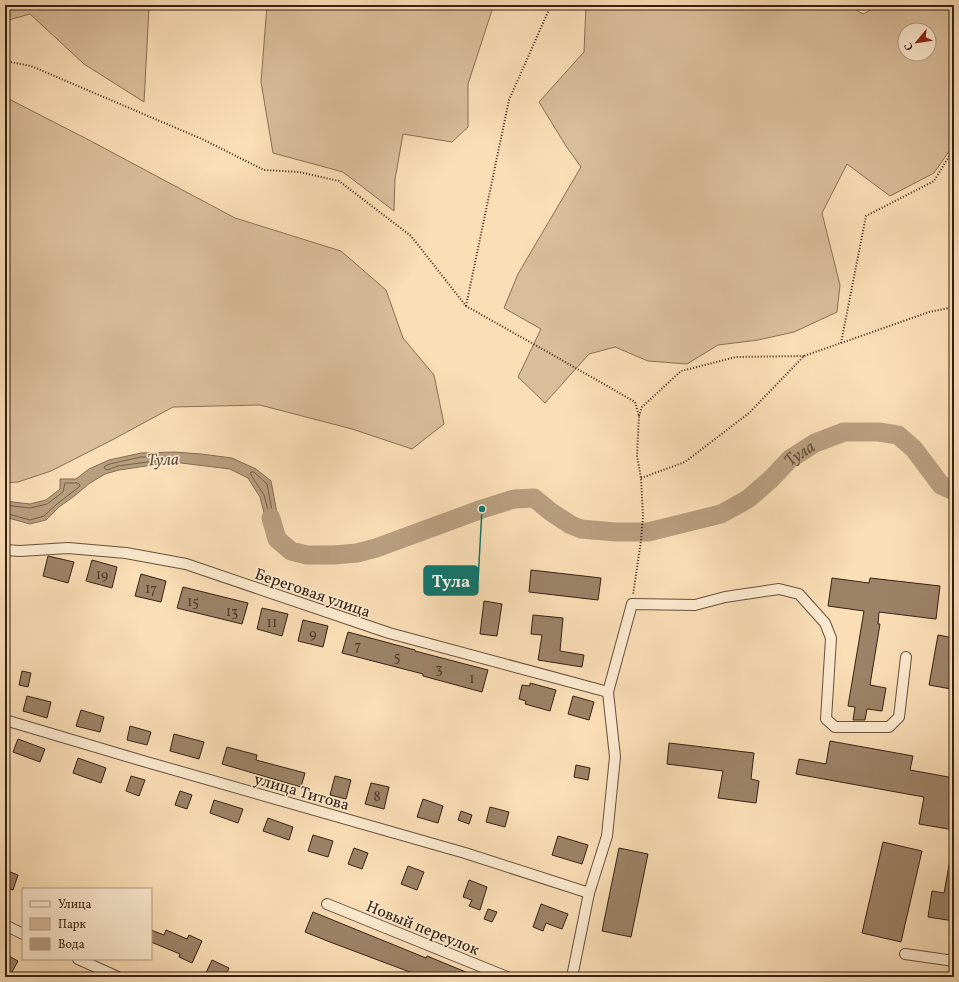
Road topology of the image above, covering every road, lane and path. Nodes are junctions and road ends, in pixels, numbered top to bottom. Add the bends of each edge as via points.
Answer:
1 (551, 5) edge
2 (5, 61) edge
3 (954, 148) edge
4 (466, 306) junction
5 (954, 307) edge
6 (841, 343) junction
7 (804, 356) junction
8 (639, 416) junction
9 (641, 478) junction
10 (5, 550) edge
11 (632, 604) junction
12 (906, 657) dead end
13 (608, 692) junction
14 (5, 720) edge
15 (590, 893) junction
16 (327, 904) dead end
17 (5, 925) edge
18 (22, 934) edge
19 (905, 954) dead end
20 (80, 960) edge
21 (954, 961) edge
22 (118, 977) edge
23 (507, 977) edge
24 (572, 977) edge

1 - 4 path via 509,100
2 - 4 path via 31,66 202,139 264,170 299,172 339,181 411,236
3 - 6 path via 934,181 866,216
4 - 8 path via 635,402
5 - 6 path via 929,312
6 - 7 path
7 - 8 path via 736,357 681,371 642,407
7 - 9 path via 748,413 684,462
8 - 9 path via 637,456
9 - 11 path via 642,541
10 - 13 street, Береговая улица via 68,548 126,553 186,564 389,633
11 - 12 street via 695,606 725,597 780,589 799,594 826,623 831,638 826,719 835,727 889,727 899,717
11 - 13 street
13 - 15 street via 615,757 607,836
14 - 15 street, улица Титова via 464,853
15 - 24 street
16 - 23 street, Новый переулок
17 - 18 street
19 - 21 street
20 - 22 street

